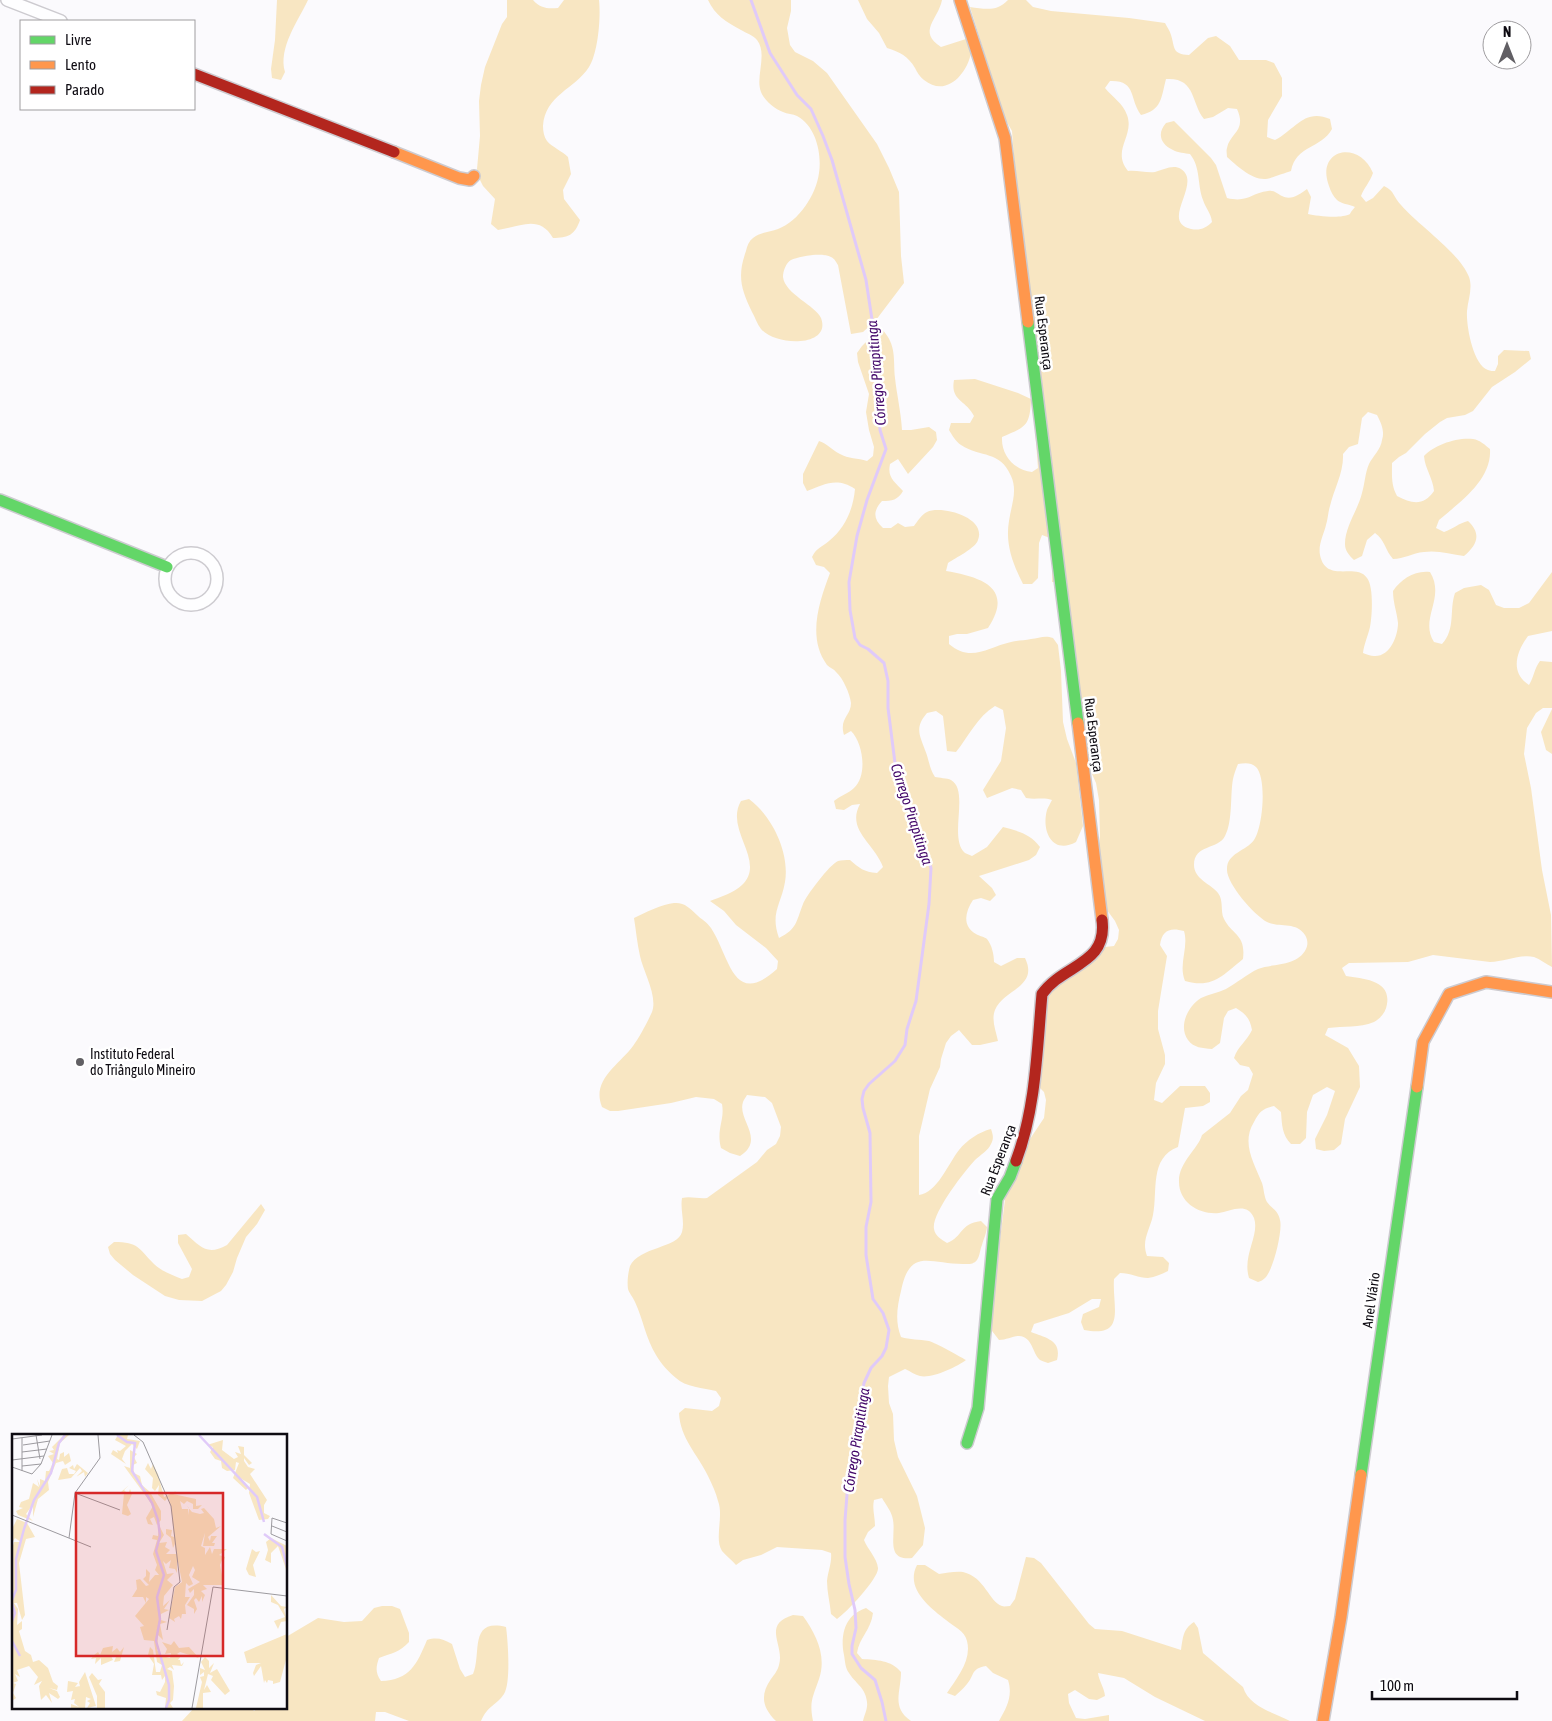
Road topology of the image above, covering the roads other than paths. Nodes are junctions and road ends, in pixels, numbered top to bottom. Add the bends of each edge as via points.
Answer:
1 (7, 0) edge
2 (960, 0) edge
3 (58, 20) edge
4 (195, 74) edge
5 (474, 176) dead end
6 (0, 500) edge
7 (168, 567) junction
8 (1552, 992) edge
9 (967, 1443) dead end
10 (1323, 1721) edge

1 - 3 street
2 - 9 street, Rua Esperança via 1005,138 1104,933 1103,944 1096,954 1046,985 1042,994 1028,1128 1006,1186 997,1199 978,1408
4 - 5 street via 463,180
6 - 7 street
7 - 7 street via 165,578 167,590 184,604 200,603 215,588 213,566 206,558 184,554
8 - 10 street, Anel Viário via 1486,982 1449,994 1423,1042

